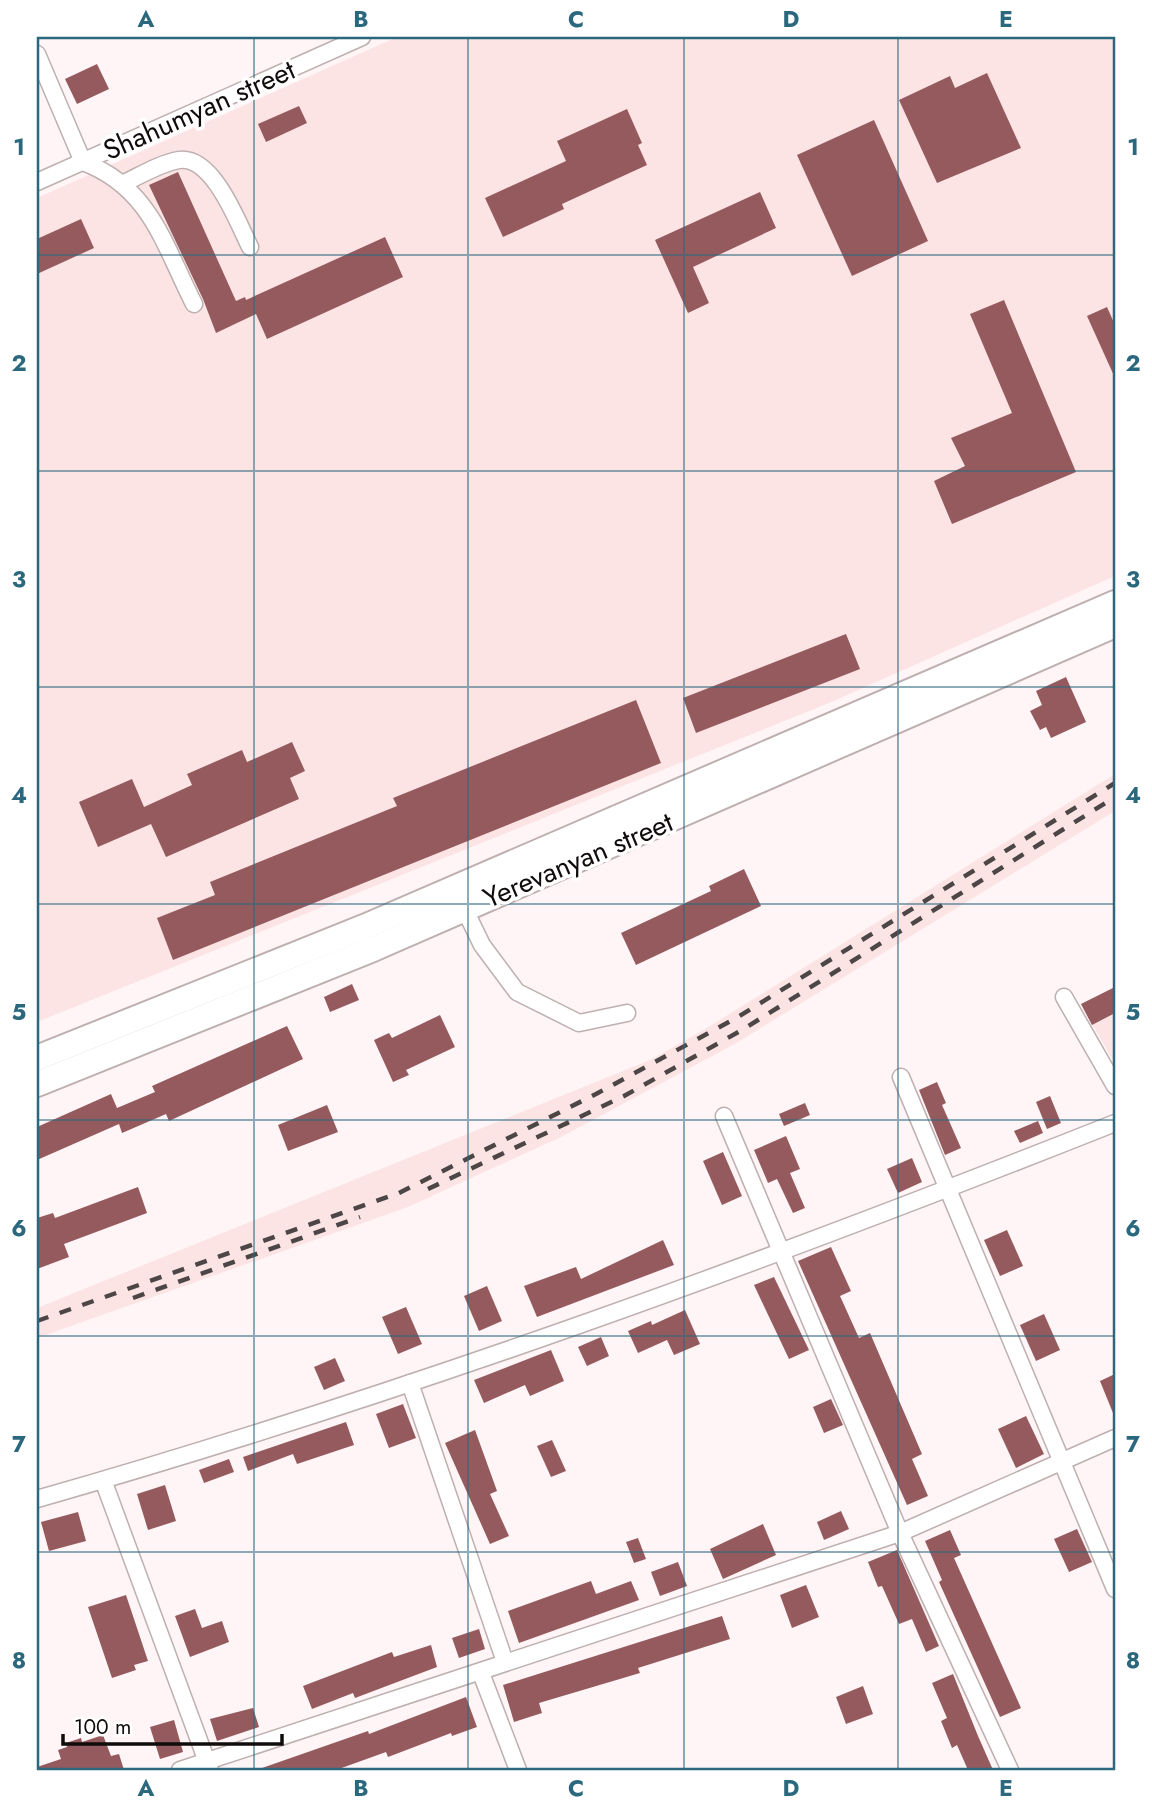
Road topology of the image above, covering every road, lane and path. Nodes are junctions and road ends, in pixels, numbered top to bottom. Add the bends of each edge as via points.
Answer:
1 (362, 37) edge
2 (37, 54) edge
3 (83, 162) junction
4 (37, 182) edge
5 (124, 183) junction
6 (250, 247) dead end
7 (194, 304) dead end
8 (1115, 603) edge
9 (1115, 625) edge
10 (615, 832) junction
11 (464, 908) junction
12 (369, 938) junction
13 (1064, 998) dead end
14 (627, 1013) dead end
15 (37, 1058) edge
16 (901, 1077) dead end
17 (37, 1084) edge
18 (1115, 1086) edge
19 (724, 1116) dead end
20 (1115, 1123) edge
21 (948, 1189) junction
22 (779, 1251) junction
23 (410, 1383) junction
24 (1115, 1438) edge
25 (1060, 1463) junction
26 (103, 1480) junction
27 (37, 1499) edge
28 (900, 1533) junction
29 (1115, 1589) edge
30 (505, 1662) junction
31 (481, 1673) junction
32 (209, 1766) edge
33 (180, 1770) edge
34 (518, 1770) edge
35 (1010, 1770) edge

1 - 3 street, Shahumyan street
2 - 3 street
3 - 4 street, Shahumyan street
3 - 5 street
5 - 6 street via 177,160 198,164 218,185
5 - 7 street via 152,220
8 - 10 highway, Yerevanyan street
9 - 10 highway, Yerevanyan street
10 - 11 highway, Yerevanyan street
10 - 12 highway, Yerevanyan street
11 - 12 highway, Yerevanyan street
11 - 14 street via 482,945 517,992 579,1023
12 - 15 highway, Yerevanyan street
12 - 17 highway, Yerevanyan street
13 - 18 street
16 - 21 street
19 - 22 street
20 - 21 street
21 - 22 street
21 - 25 street
22 - 23 street
22 - 28 street
23 - 26 street
23 - 30 street
24 - 25 street
25 - 28 street
25 - 29 street
26 - 27 street
26 - 32 street
28 - 30 street
28 - 35 street
30 - 31 street
31 - 32 street
31 - 34 street
32 - 33 street

